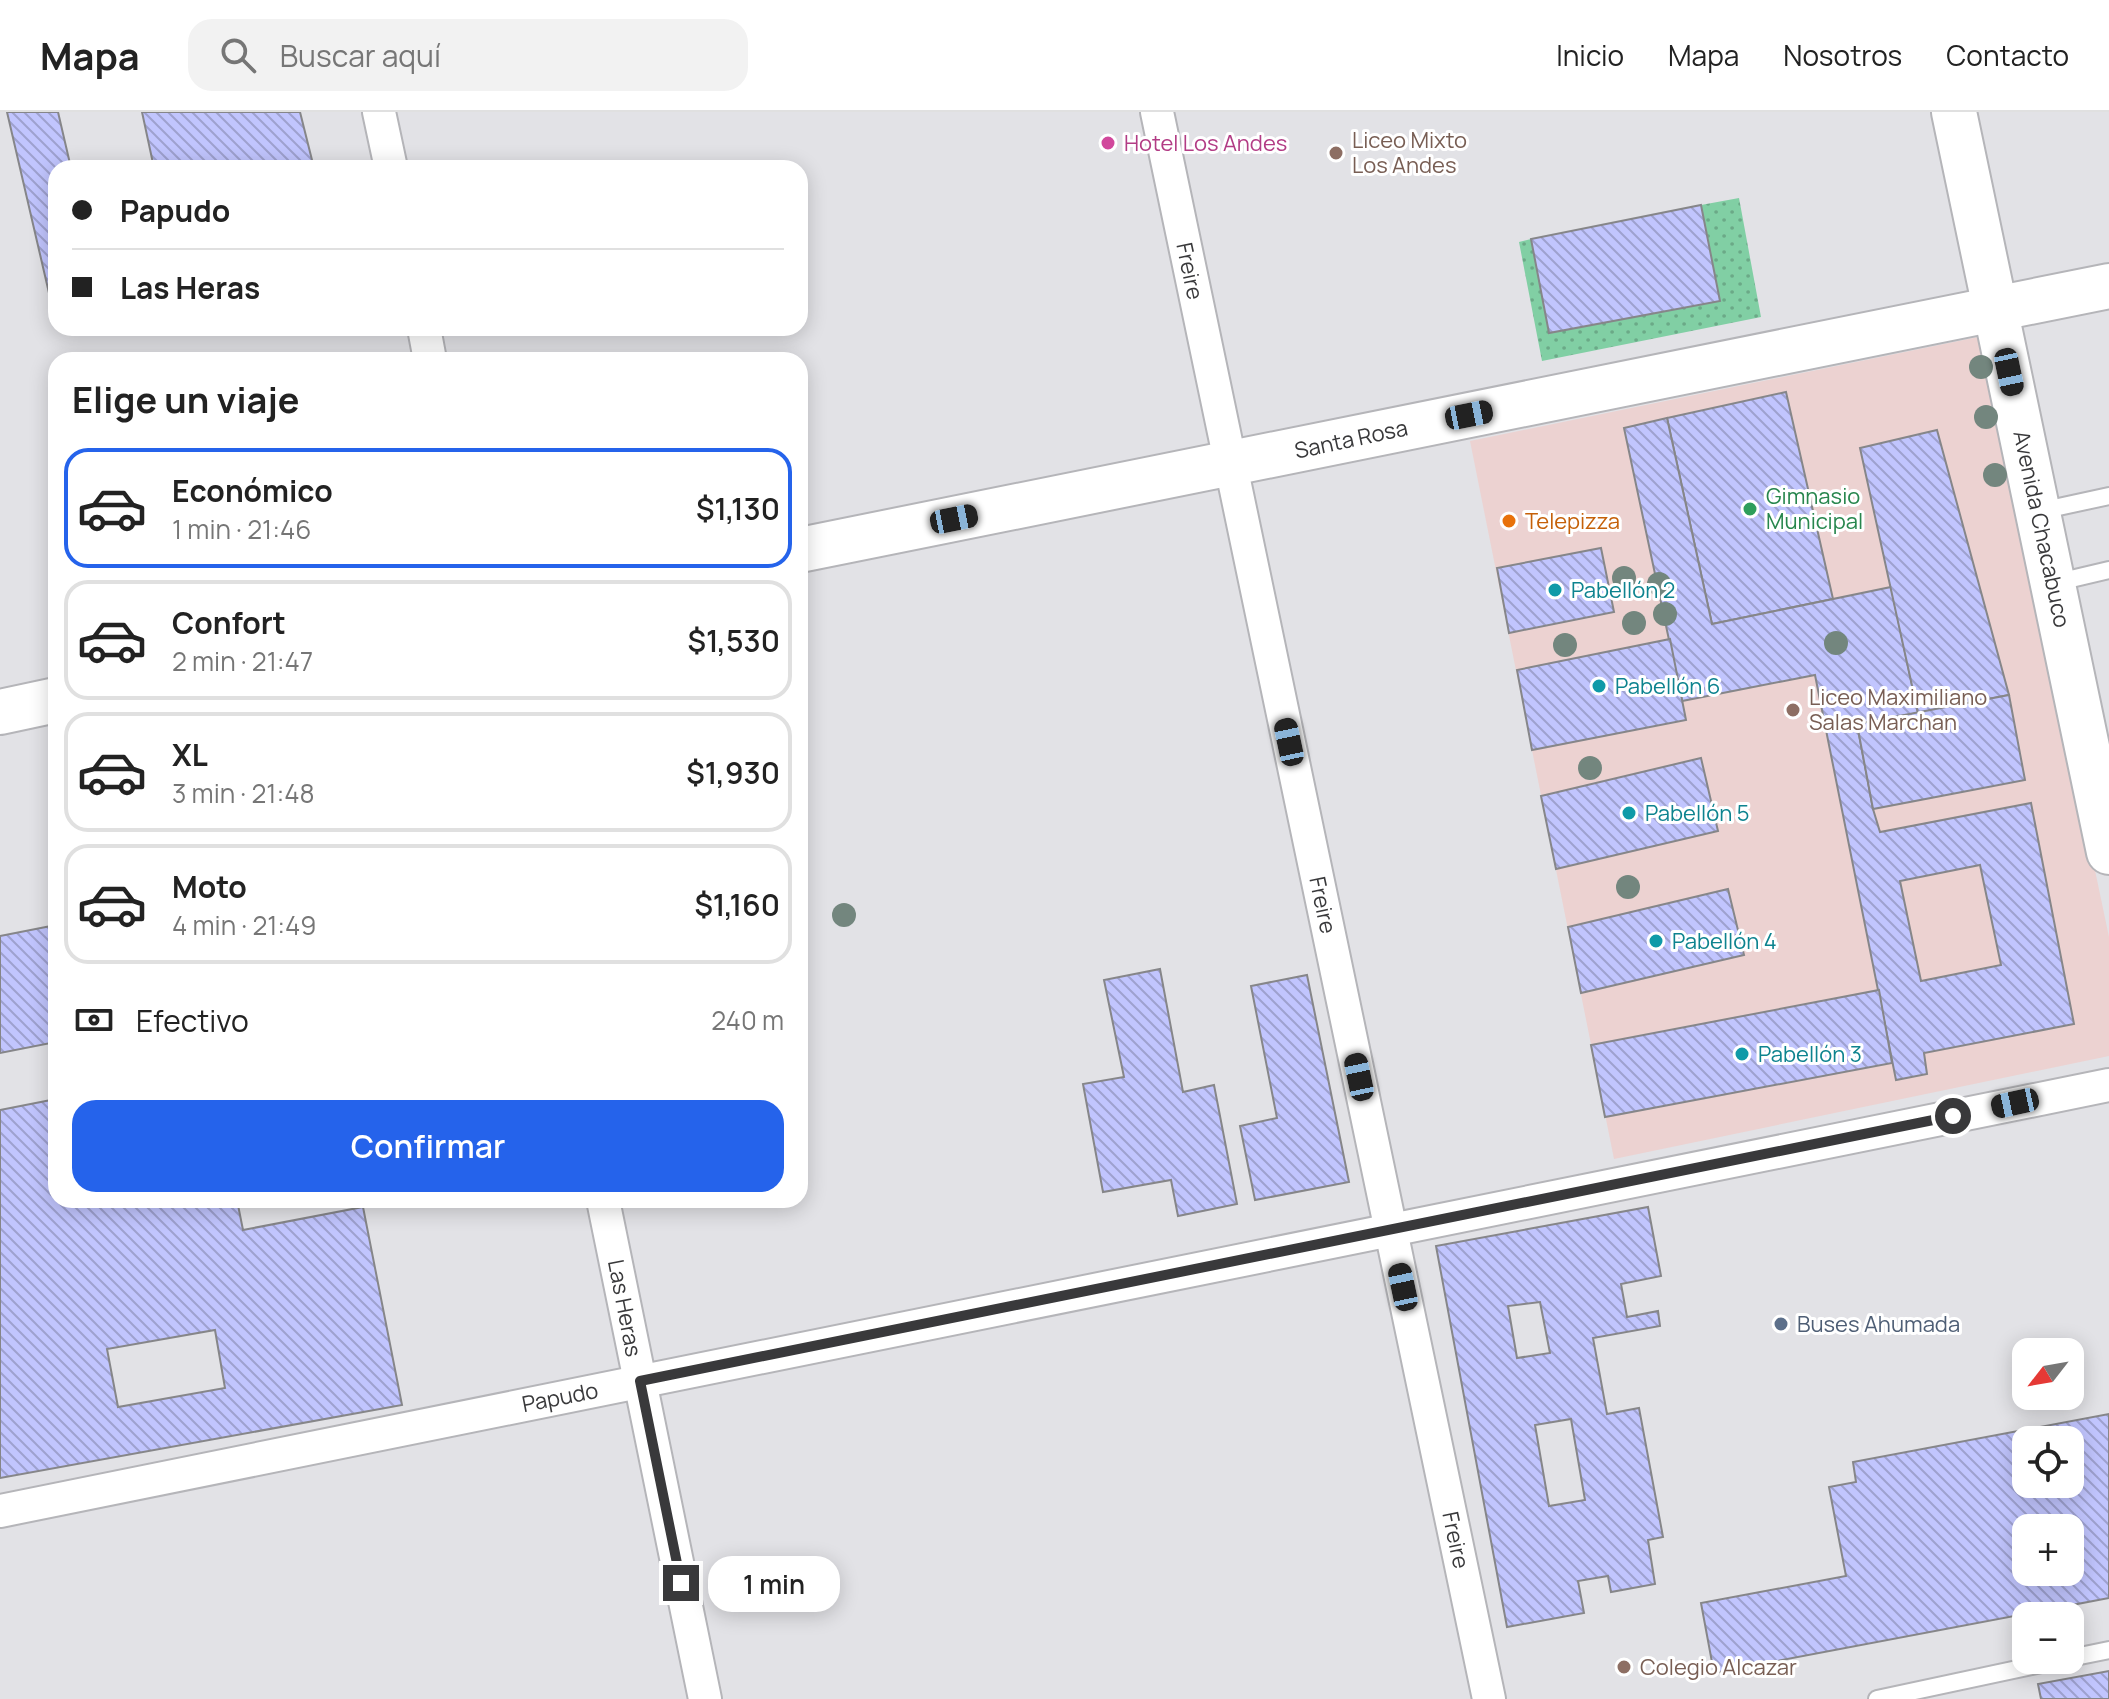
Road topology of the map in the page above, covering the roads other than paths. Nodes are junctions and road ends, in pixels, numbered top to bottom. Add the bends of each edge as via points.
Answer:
1 (379, 112) edge
2 (1157, 112) edge
3 (1954, 112) edge
4 (389, 160) edge
5 (2109, 286) edge
6 (1996, 309) junction
7 (1230, 464) junction
8 (2109, 496) edge
9 (2038, 512) junction
10 (808, 548) edge
11 (2109, 570) edge
12 (2053, 584) junction
13 (48, 702) edge
14 (0, 712) edge
15 (2101, 775) edge
16 (2109, 852) edge
17 (2109, 1085) edge
18 (605, 1208) edge
19 (1391, 1229) junction
20 (640, 1381) junction
21 (0, 1511) edge
22 (2109, 1650) edge
23 (2084, 1655) edge
24 (2012, 1670) edge
25 (705, 1699) edge
26 (1489, 1699) edge
27 (1877, 1699) edge

1 - 4 street
2 - 7 street, Freire
3 - 6 main road, Avenida Chacabuco
5 - 6 main road, Santa Rosa
6 - 7 main road, Santa Rosa
6 - 9 main road, Avenida Chacabuco
7 - 10 main road, Santa Rosa
7 - 19 street, Freire
8 - 9 lane
9 - 12 main road, Avenida Chacabuco
11 - 12 lane
12 - 15 main road, Avenida Chacabuco
13 - 14 main road
15 - 16 main road, Avenida Chacabuco
17 - 19 street, Papudo
18 - 20 street, Las Heras
19 - 20 street, Papudo
19 - 26 street, Freire
20 - 21 street, Papudo
20 - 25 street, Las Heras
22 - 23 lane
24 - 27 lane

